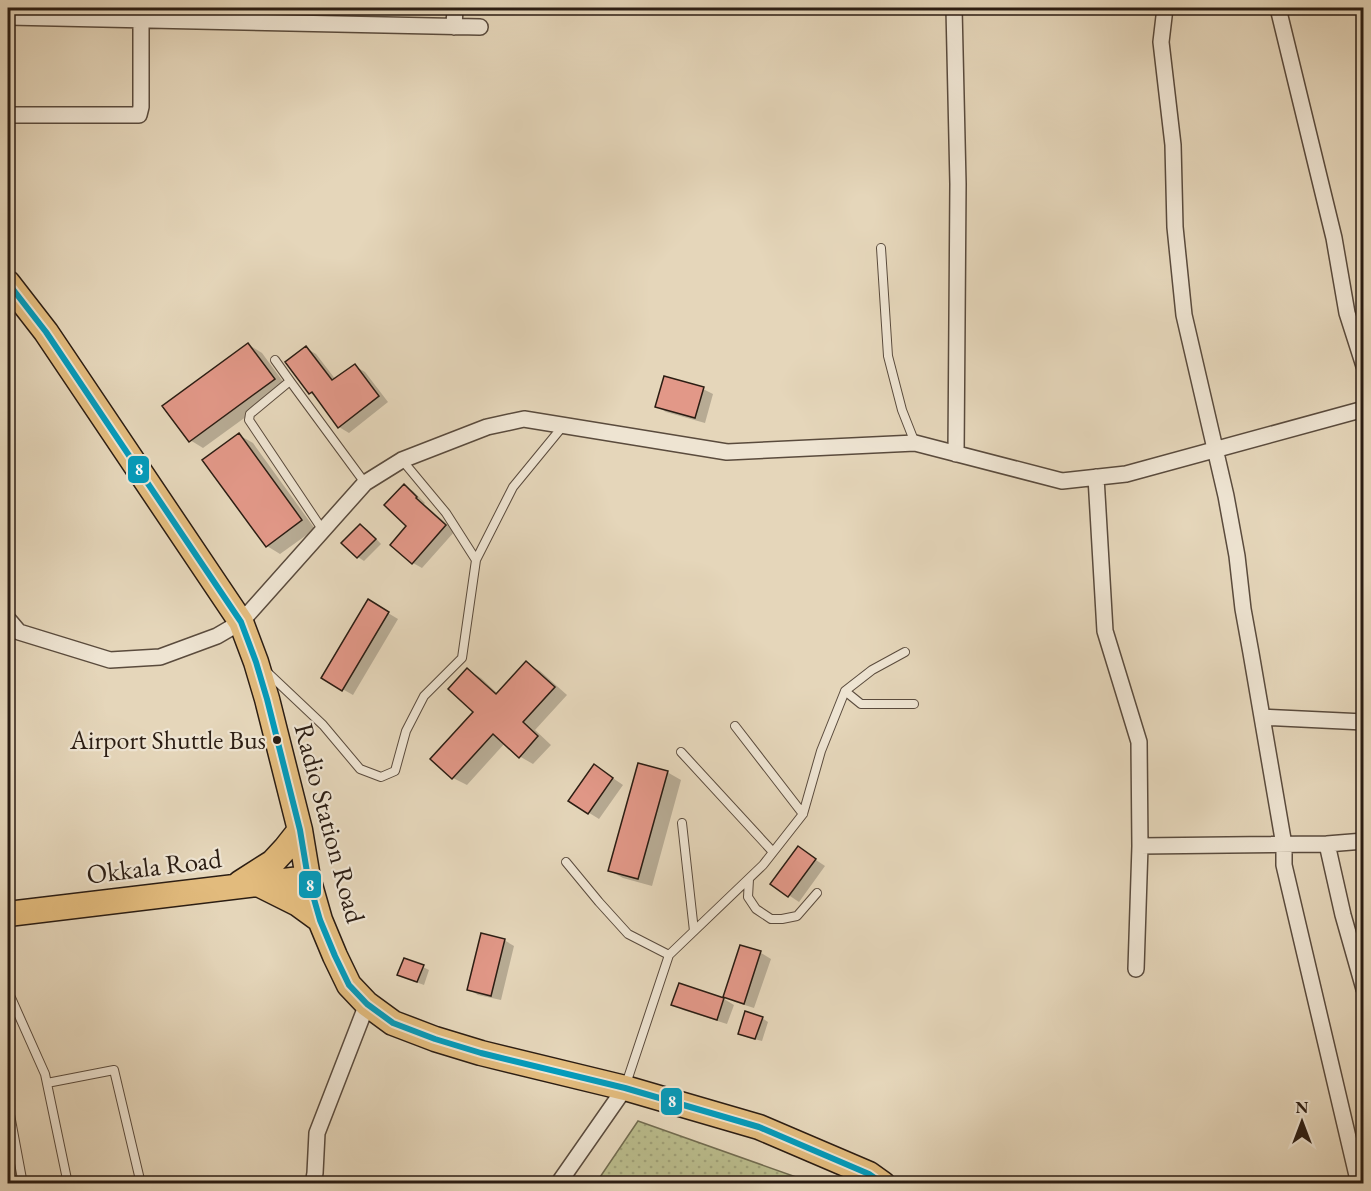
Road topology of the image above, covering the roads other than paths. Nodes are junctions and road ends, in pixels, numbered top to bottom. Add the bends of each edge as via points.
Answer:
1 (454, 8) edge
2 (954, 8) edge
3 (1166, 8) edge
4 (1278, 8) edge
5 (141, 14) edge
6 (8, 17) edge
7 (454, 27) junction
8 (480, 27) dead end
9 (8, 115) edge
10 (881, 248) dead end
11 (8, 283) edge
12 (275, 360) dead end
13 (1364, 366) edge
14 (290, 381) junction
15 (1364, 409) edge
16 (563, 426) junction
17 (915, 443) junction
18 (1215, 451) junction
19 (956, 453) junction
20 (402, 460) junction
21 (1096, 477) junction
22 (365, 483) junction
23 (322, 529) junction
24 (476, 560) junction
25 (8, 619) edge
26 (240, 622) junction
27 (905, 652) dead end
28 (256, 662) junction
29 (845, 691) junction
30 (914, 704) dead end
31 (1262, 717) junction
32 (1364, 722) edge
33 (735, 726) dead end
34 (681, 752) dead end
35 (803, 814) junction
36 (682, 824) dead end
37 (300, 830) junction
38 (1364, 841) edge
39 (1327, 844) junction
40 (1284, 845) junction
41 (1140, 846) junction
42 (773, 852) junction
43 (566, 862) dead end
44 (308, 878) junction
45 (749, 879) junction
46 (246, 884) junction
47 (817, 893) dead end
48 (8, 914) edge
49 (320, 920) junction
50 (694, 931) junction
51 (1359, 952) edge
52 (669, 955) junction
53 (1136, 969) dead end
54 (1364, 989) edge
55 (8, 991) edge
56 (367, 1004) junction
57 (47, 1083) junction
58 (628, 1089) junction
59 (8, 1104) edge
60 (20, 1184) edge
61 (68, 1184) edge
62 (141, 1184) edge
63 (313, 1184) edge
64 (558, 1184) edge
65 (569, 1184) edge
66 (883, 1184) edge
67 (1359, 1184) edge

1 - 7 street
2 - 19 street via 958,184
3 - 18 street via 1161,42 1173,145 1181,293
4 - 13 street via 1334,238 1347,313
5 - 6 street
5 - 7 street
5 - 9 street via 139,115
7 - 8 street
10 - 17 lane via 888,356
11 - 26 main road, Radio Station Road via 46,332
12 - 14 lane
14 - 22 lane
14 - 23 lane via 250,414 249,420
15 - 18 street
16 - 17 street via 727,452
16 - 20 street via 524,419 487,427
16 - 24 lane via 513,487
17 - 19 street
18 - 21 street via 1126,474
18 - 31 street via 1238,556
19 - 21 street via 1062,481
20 - 22 street
20 - 24 lane via 446,513
21 - 41 street via 1105,631 1139,742
22 - 23 street
23 - 26 street
24 - 28 lane via 462,658 424,696 406,731 395,771 381,777 360,770 323,725
25 - 26 street via 19,632 110,660 160,657 217,636
26 - 28 main road, Radio Station Road
27 - 29 lane
28 - 37 main road, Radio Station Road
29 - 30 lane via 861,704
29 - 35 lane via 821,751
31 - 32 street
31 - 40 street
33 - 35 lane
34 - 42 lane
35 - 42 lane
36 - 50 lane
37 - 44 main road, Radio Station Road
37 - 46 main road via 273,862
38 - 39 street
39 - 40 street
39 - 51 street via 1343,915
40 - 41 street
40 - 67 street via 1284,865
41 - 53 street
42 - 45 lane
43 - 52 lane via 628,934
44 - 46 main road, Okkala Road
44 - 49 main road, Radio Station Road
45 - 47 lane via 748,897 756,909 771,919 797,916
45 - 50 lane
46 - 48 main road, Okkala Road
46 - 49 main road via 298,904
49 - 56 main road, Radio Station Road via 349,985
50 - 52 lane
51 - 54 street
52 - 58 lane
55 - 57 lane
56 - 58 main road, Radio Station Road via 393,1023 435,1039
56 - 63 street via 317,1133
57 - 61 lane
57 - 62 lane via 114,1070
58 - 64 street
58 - 65 street
58 - 66 main road, Radio Station Road via 759,1127 869,1174
59 - 60 lane

